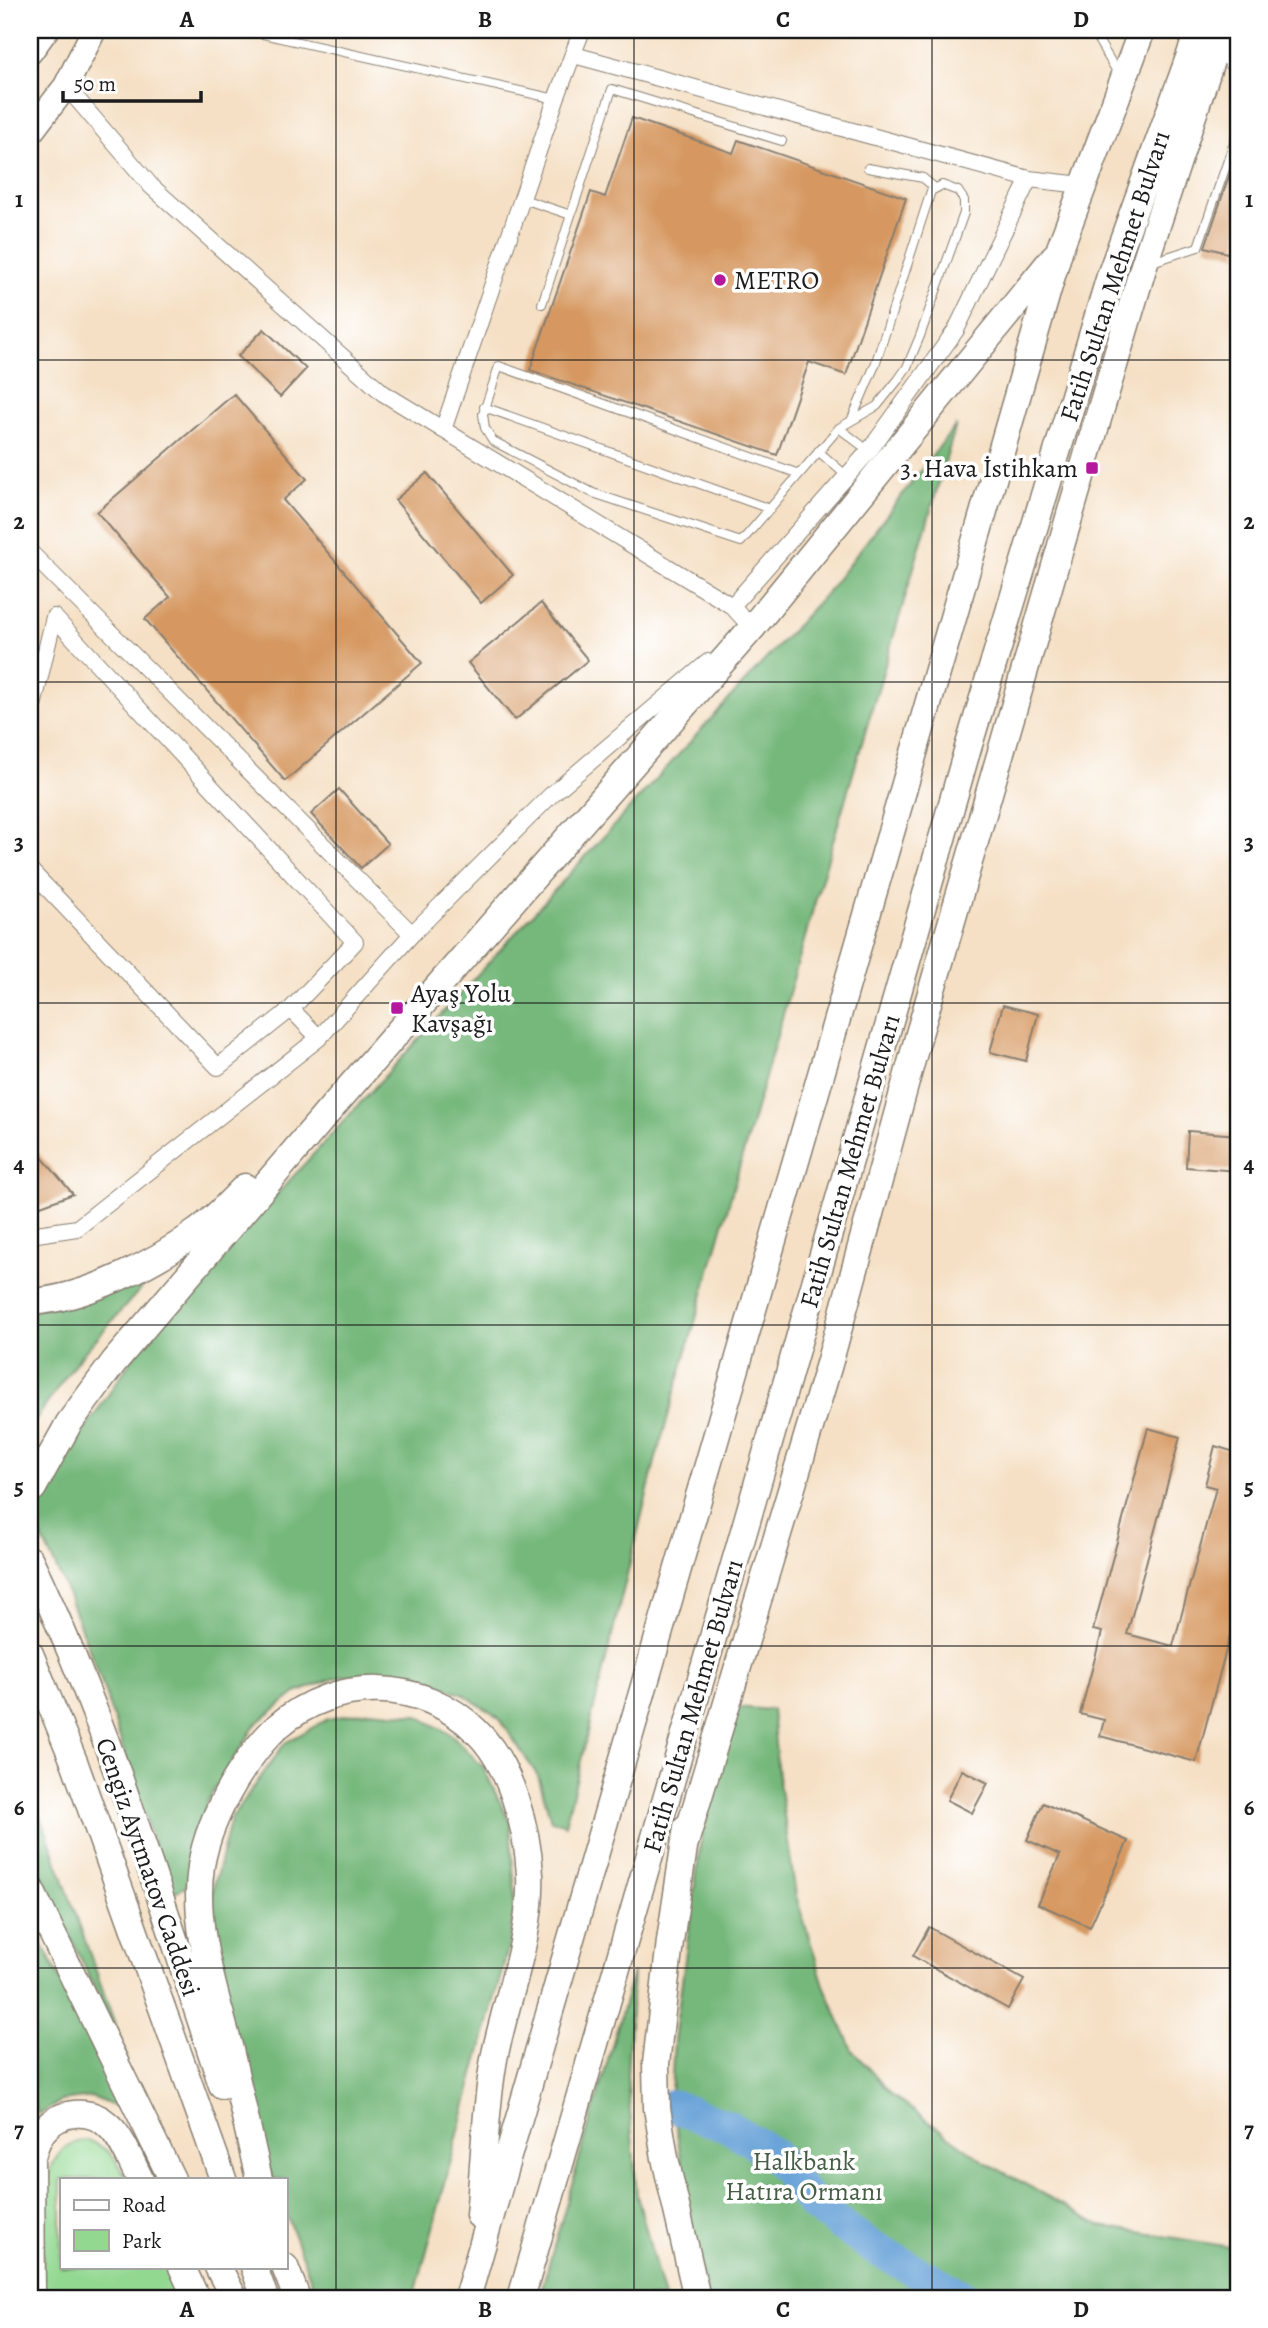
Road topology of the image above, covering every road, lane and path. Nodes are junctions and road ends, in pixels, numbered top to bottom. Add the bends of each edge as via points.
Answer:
1 (46, 30) edge
2 (94, 30) edge
3 (244, 30) edge
4 (582, 30) edge
5 (1091, 30) edge
6 (1142, 30) edge
7 (1212, 33) edge
8 (30, 52) edge
9 (574, 55) junction
10 (1238, 80) edge
11 (1122, 81) junction
12 (65, 86) junction
13 (556, 99) junction
14 (1238, 131) edge
15 (30, 133) edge
16 (782, 141) dead end
17 (868, 168) dead end
18 (1030, 178) junction
19 (1082, 185) junction
20 (935, 188) junction
21 (523, 199) junction
22 (571, 215) junction
23 (1060, 248) junction
24 (1127, 271) junction
25 (542, 304) dead end
26 (484, 407) junction
27 (851, 421) junction
28 (839, 428) junction
29 (443, 429) junction
30 (818, 451) junction
31 (869, 452) junction
32 (799, 474) junction
33 (848, 477) junction
34 (770, 509) junction
35 (30, 552) edge
36 (732, 606) junction
37 (749, 625) junction
38 (30, 719) edge
39 (30, 870) edge
40 (412, 934) junction
41 (291, 1009) junction
42 (320, 1038) junction
43 (334, 1105) junction
44 (30, 1235) edge
45 (30, 1302) edge
46 (33, 1488) dead end
47 (748, 1517) junction
48 (30, 1560) edge
49 (30, 1654) edge
50 (685, 1843) junction
51 (30, 1888) edge
52 (140, 2178) edge
53 (172, 2178) edge
54 (223, 2178) edge
55 (257, 2178) edge
56 (257, 2178) edge
57 (181, 2268) edge
58 (219, 2268) edge
59 (254, 2268) edge
60 (285, 2268) edge
61 (470, 2289) edge
62 (32, 2298) edge
63 (196, 2298) edge
64 (234, 2298) edge
65 (265, 2298) edge
66 (297, 2298) edge
67 (521, 2298) edge
68 (697, 2298) edge

1 - 8 main road
2 - 12 main road
3 - 13 lane
4 - 9 street
5 - 11 lane
6 - 11 highway, Fatih Sultan Mehmet Bulvarı
7 - 10 lane
7 - 24 highway
7 - 24 highway, Fatih Sultan Mehmet Bulvarı
9 - 13 street
9 - 18 street
11 - 19 highway, Fatih Sultan Mehmet Bulvarı
12 - 15 main road
12 - 29 street via 151,186 285,308 383,393
13 - 21 street
14 - 24 lane via 1198,247
16 - 22 lane via 612,89
17 - 20 lane via 923,178
18 - 19 street
18 - 31 street via 956,330
19 - 23 highway, Fatih Sultan Mehmet Bulvarı
20 - 27 lane via 875,365
20 - 27 lane via 942,185 958,191 965,207 920,336 908,367 889,393
21 - 22 lane
21 - 29 street
22 - 25 lane
23 - 37 highway
23 - 61 highway, Fatih Sultan Mehmet Bulvarı
24 - 47 highway, Fatih Sultan Mehmet Bulvarı via 965,758
24 - 50 highway via 825,1377
26 - 32 lane via 499,366
26 - 34 lane
26 - 34 lane via 485,428 493,441 593,494 741,542
27 - 28 lane
28 - 30 lane
28 - 31 lane
29 - 36 street
30 - 32 lane
30 - 33 lane
31 - 33 street
32 - 34 lane
33 - 36 street
35 - 40 street
36 - 37 street
37 - 40 street via 551,795
37 - 43 highway
38 - 41 street via 54,617 355,942
39 - 41 street via 218,1067
40 - 42 street
41 - 42 street
42 - 44 street via 77,1228
43 - 45 highway via 199,1231 155,1259 86,1289
43 - 46 highway via 114,1362 69,1423
47 - 50 highway via 736,1618 696,1766
47 - 67 highway, Fatih Sultan Mehmet Bulvarı
48 - 56 highway, Cengiz Aytmatov Caddesi via 109,1748
49 - 54 highway, Cengiz Aytmatov Caddesi via 75,1764
50 - 68 highway via 656,2064 665,2158
51 - 53 highway
52 - 62 highway via 110,2126 96,2117 81,2113 65,2116 44,2130 31,2160
55 - 61 highway via 203,1938 201,1866 214,1818 261,1743 281,1723 314,1703 365,1689 422,1698 454,1713 478,1732 497,1758 512,1785 530,1876 527,1916 494,2060
57 - 63 highway
58 - 64 highway
59 - 65 highway
60 - 66 highway

